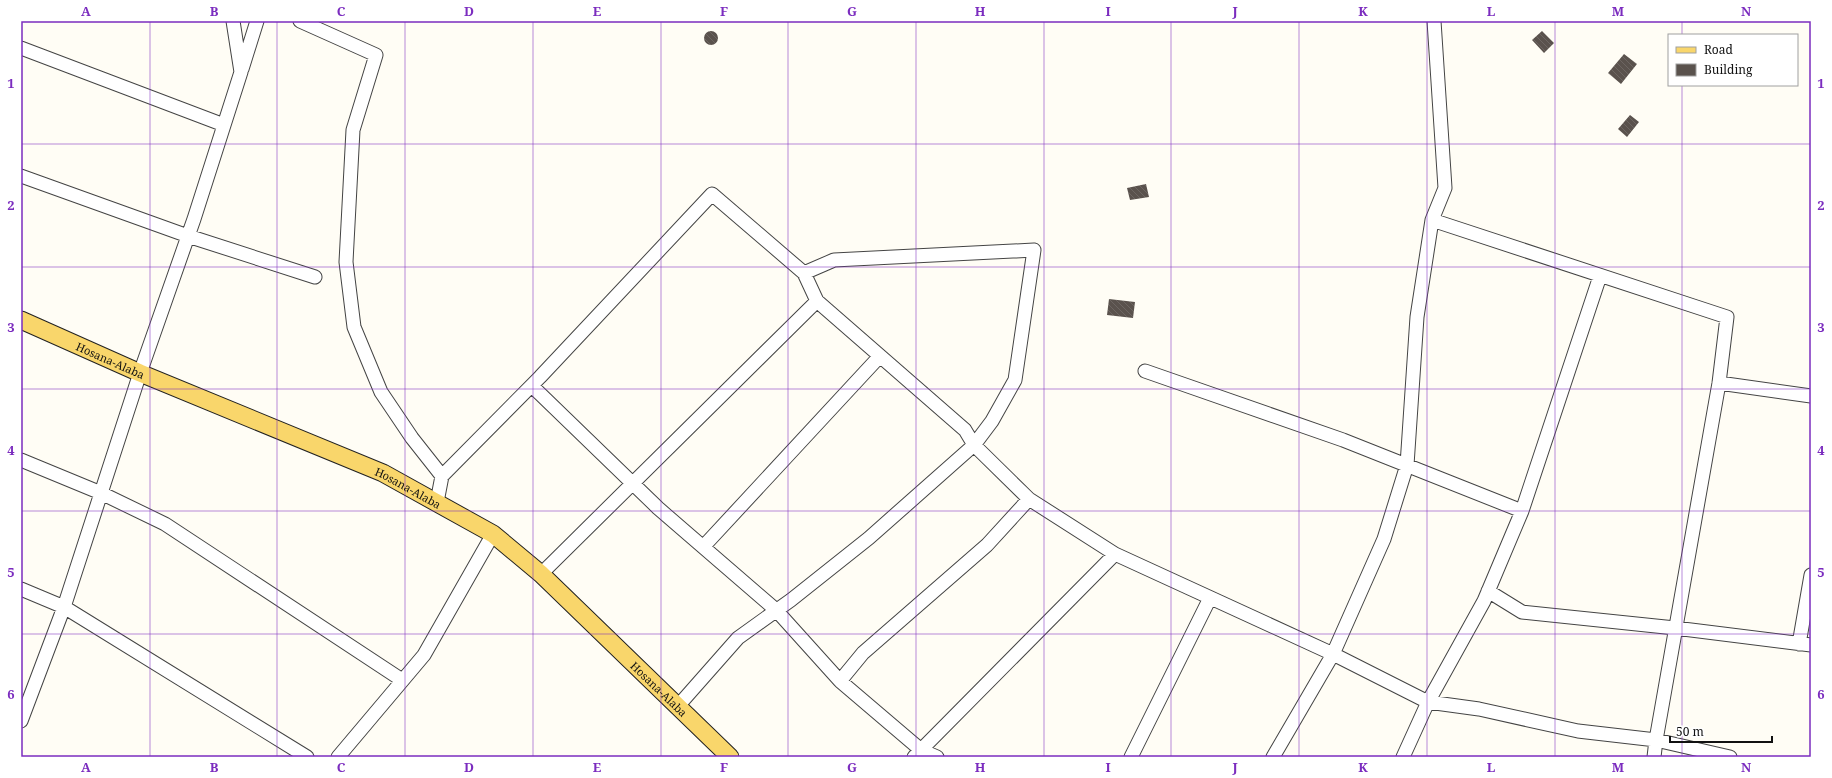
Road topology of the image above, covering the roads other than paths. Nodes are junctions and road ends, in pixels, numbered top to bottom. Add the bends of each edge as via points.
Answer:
1 (233, 21) edge
2 (256, 21) edge
3 (300, 21) edge
4 (1434, 21) edge
5 (21, 48) edge
6 (241, 72) junction
7 (224, 125) junction
8 (21, 176) edge
9 (1432, 220) junction
10 (188, 236) junction
11 (804, 273) junction
12 (1600, 276) junction
13 (315, 277) dead end
14 (817, 301) junction
15 (21, 320) edge
16 (880, 356) junction
17 (1145, 371) dead end
18 (140, 373) junction
19 (1719, 383) junction
20 (532, 386) junction
21 (1811, 396) edge
22 (974, 445) junction
23 (21, 460) edge
24 (1407, 465) junction
25 (442, 476) junction
26 (633, 484) junction
27 (101, 493) junction
28 (1029, 499) junction
29 (437, 502) junction
30 (1522, 511) junction
31 (494, 534) junction
32 (703, 547) junction
33 (1115, 554) junction
34 (541, 574) junction
35 (1811, 575) edge
36 (21, 589) edge
37 (1488, 592) junction
38 (1210, 598) junction
39 (64, 607) junction
40 (776, 610) junction
41 (1675, 628) junction
42 (1805, 645) edge
43 (1333, 654) junction
44 (402, 680) junction
45 (840, 681) junction
46 (1428, 702) junction
47 (678, 706) junction
48 (21, 721) edge
49 (1656, 740) junction
50 (917, 754) edge
51 (306, 757) edge
52 (338, 757) edge
53 (730, 757) edge
54 (937, 757) edge
55 (1131, 757) edge
56 (1273, 757) edge
57 (1402, 757) edge
58 (1654, 757) edge
59 (1730, 757) edge

1 - 6 street
2 - 6 street
3 - 25 street via 376,54 353,130 346,262 354,327 381,392
4 - 9 street via 1445,188
5 - 7 street
6 - 7 street
7 - 10 street
8 - 10 street
9 - 12 street
9 - 24 street via 1416,317
10 - 13 street
10 - 18 street
11 - 14 street
11 - 20 street via 712,194
11 - 22 street via 834,260 1034,250 1015,380 992,421
12 - 19 street via 1727,317
12 - 30 street
14 - 16 street
14 - 26 street
15 - 18 main road, Hosana-Alaba
16 - 22 street via 965,430
16 - 32 street
17 - 24 street
18 - 27 street
18 - 29 main road, Hosana-Alaba via 383,472
19 - 21 street
19 - 41 street
20 - 25 street
20 - 26 street
22 - 28 street
22 - 40 street via 870,538
23 - 27 street
24 - 30 street
24 - 43 street via 1384,539
25 - 29 street
26 - 32 street
26 - 34 street
27 - 39 street
27 - 44 street via 165,524
28 - 33 street
28 - 45 street via 987,545 869,648
29 - 31 main road, Hosana-Alaba
30 - 37 street
31 - 34 main road, Hosana-Alaba
31 - 44 street via 424,654
32 - 40 street
33 - 38 street
33 - 50 street
34 - 47 main road, Hosana-Alaba
35 - 42 street
36 - 39 street
37 - 41 street via 1522,612
37 - 46 street
38 - 43 street
38 - 55 street
39 - 48 street
39 - 51 street
40 - 45 street
40 - 47 street via 738,638
41 - 42 street
41 - 49 street
43 - 46 street
43 - 56 street
44 - 52 street
45 - 50 street
46 - 49 street via 1478,709 1578,731
46 - 57 street
47 - 53 main road, Hosana-Alaba
49 - 58 street
49 - 59 street
50 - 54 street

